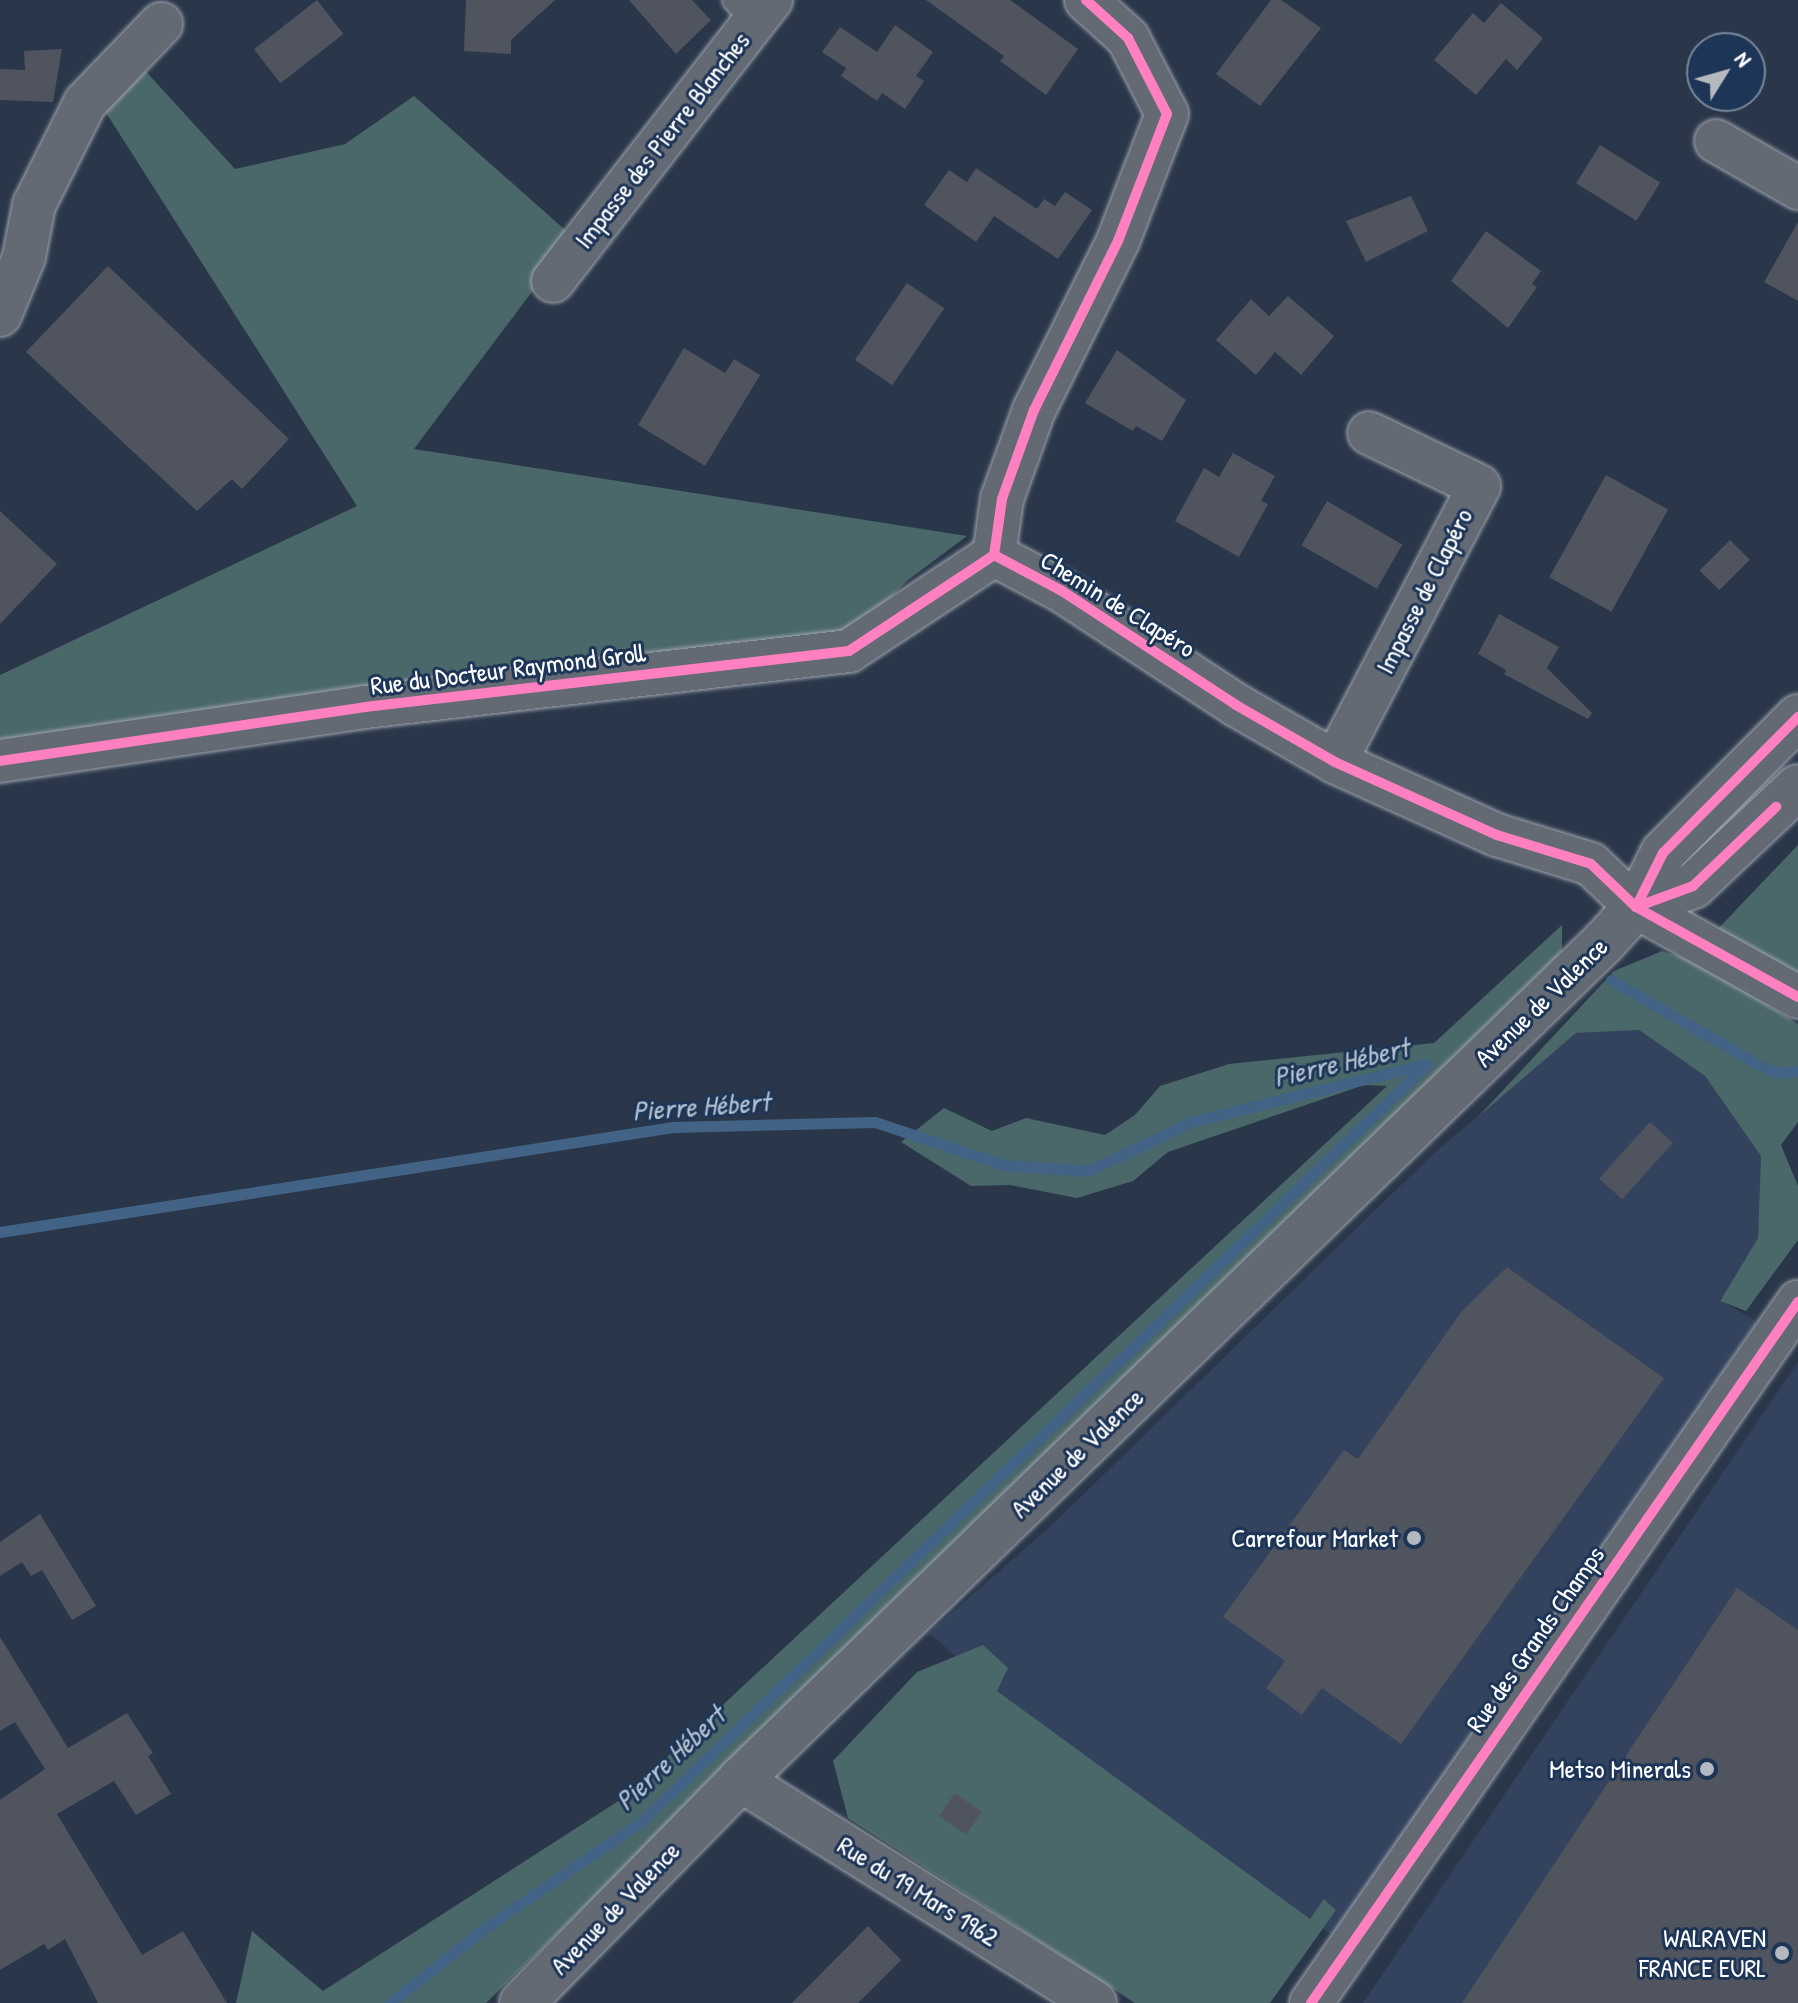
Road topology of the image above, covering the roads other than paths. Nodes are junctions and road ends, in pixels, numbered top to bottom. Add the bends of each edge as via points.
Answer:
1 (1086, 0) edge
2 (753, 7) edge
3 (161, 24) dead end
4 (1716, 141) dead end
5 (1798, 188) edge
6 (553, 281) dead end
7 (0, 315) edge
8 (1369, 433) dead end
9 (994, 555) junction
10 (1794, 727) edge
11 (0, 761) edge
12 (1335, 762) junction
13 (1798, 787) edge
14 (1636, 907) junction
15 (1798, 997) edge
16 (1798, 1302) edge
17 (740, 1780) junction
18 (522, 2003) edge
19 (1095, 2003) edge
20 (1311, 2003) edge

1 - 9 street via 1128,38 1167,114 1118,241 1034,410 1002,499
2 - 6 street, Impasse des Pierre Blanches
3 - 7 street via 85,103 34,205 24,257
4 - 5 street
8 - 12 street, Impasse de Clapéro via 1479,486
9 - 11 street, Rue du Docteur Raymond Groll via 849,651 365,707
9 - 12 street, Chemin de Clapéro via 1062,591 1236,705
10 - 14 main road, Avenue de Valence via 1663,853
12 - 14 street, Chemin de Clapéro via 1497,835 1591,864
13 - 14 main road, Avenue de Valence via 1693,886
14 - 15 street, Chemin de Clapéro
14 - 17 main road, Avenue de Valence
16 - 20 street, Rue des Grands Champs
17 - 18 main road, Avenue de Valence
17 - 19 street, Rue du 19 Mars 1962

